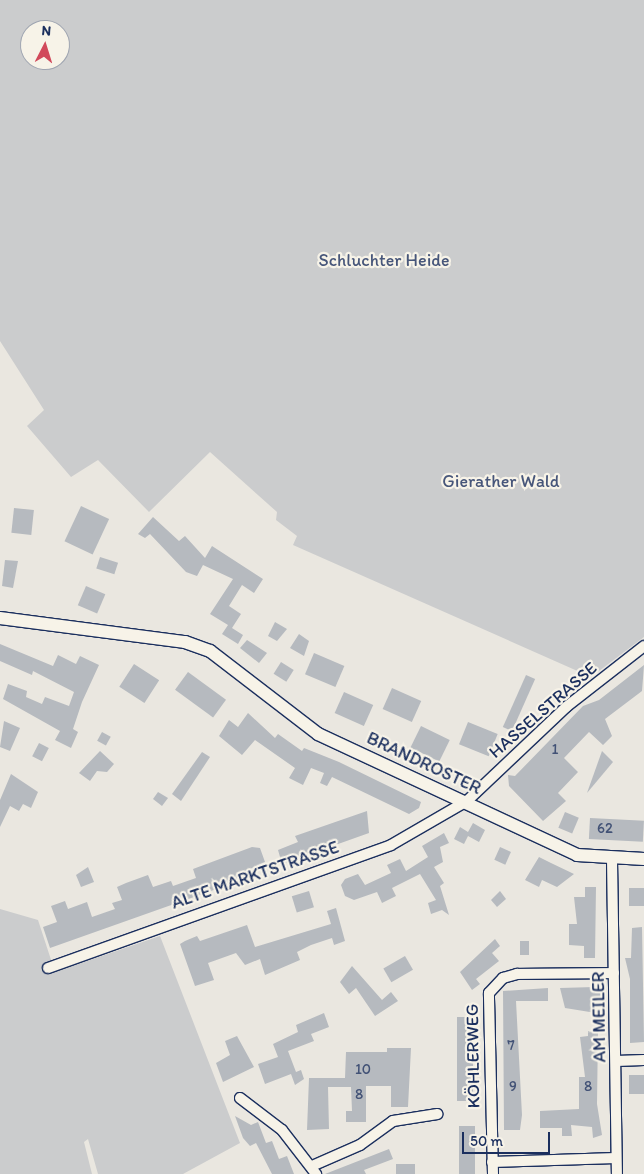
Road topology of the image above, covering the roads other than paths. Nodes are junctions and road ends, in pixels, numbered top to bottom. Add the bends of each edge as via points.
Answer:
1 (0, 618) edge
2 (644, 646) edge
3 (467, 801) junction
4 (644, 859) edge
5 (612, 860) junction
6 (48, 968) dead end
7 (614, 973) junction
8 (644, 1060) edge
9 (616, 1061) junction
10 (240, 1098) dead end
11 (437, 1114) dead end
12 (616, 1158) junction
13 (492, 1162) junction
14 (314, 1170) edge
15 (492, 1174) edge
16 (617, 1174) edge

1 - 3 street, BRANDROSTER via 176,641 210,651 318,734
2 - 3 street, HASSELSTRASSE via 566,707
3 - 5 street, BRANDROSTER via 577,854
3 - 6 street, ALTE MARKTSTRASSE via 391,845
4 - 5 street, BRANDROSTER
5 - 7 street, AM MEILER
7 - 9 street, AM MEILER
7 - 13 street, KÖHLERWEG via 517,974 494,985 488,1002
8 - 9 street
9 - 12 street, AM MEILER
10 - 14 street via 282,1130
11 - 14 street via 393,1121 360,1145
12 - 13 street
12 - 16 street, AM MEILER
13 - 15 street, KÖHLERWEG

